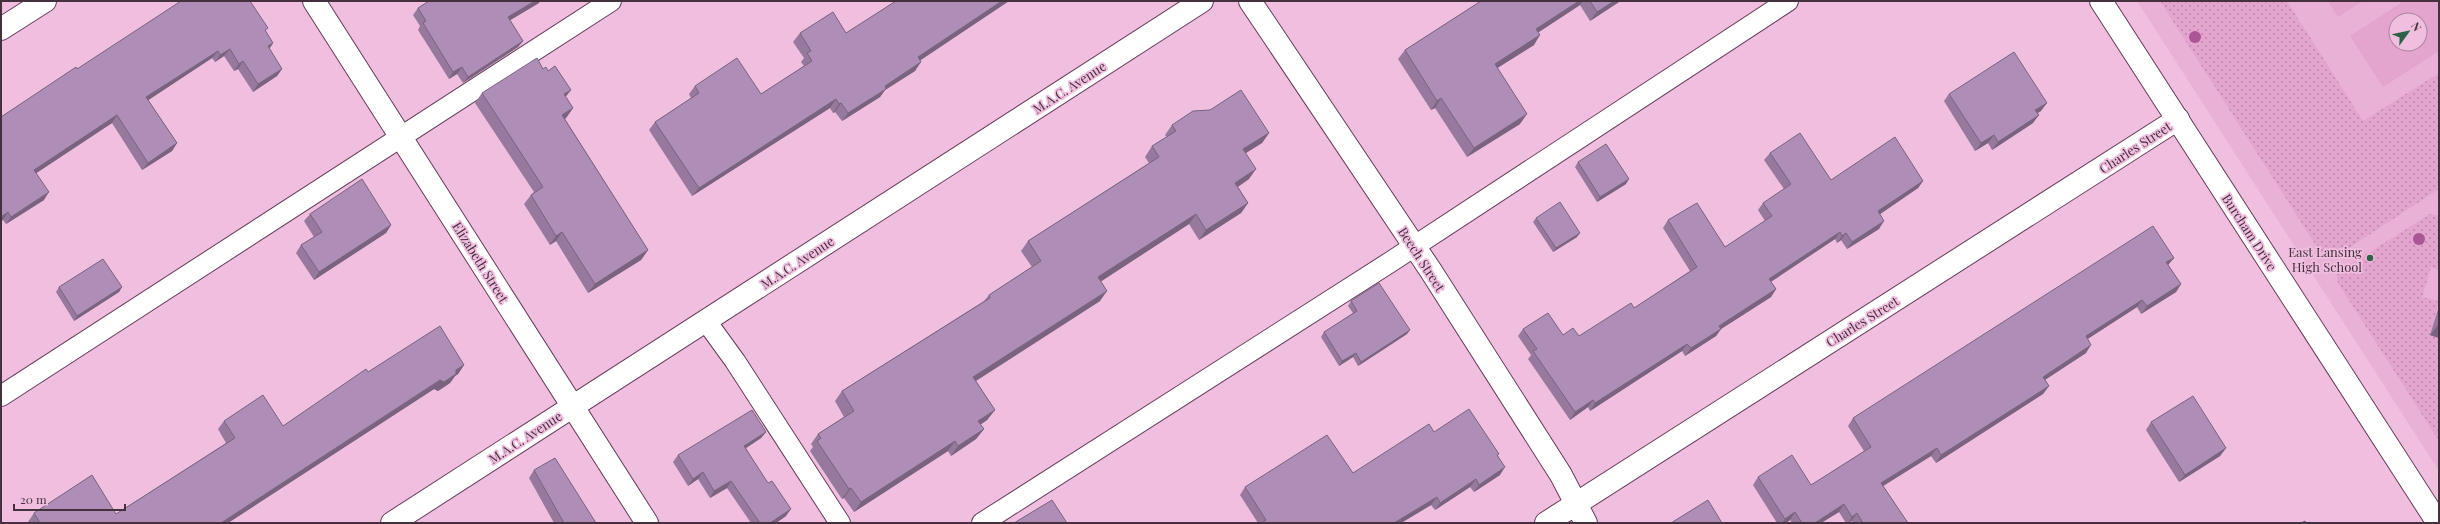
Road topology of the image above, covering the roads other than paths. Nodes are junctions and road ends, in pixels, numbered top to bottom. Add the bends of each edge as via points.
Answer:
1 (45, 1) edge
2 (314, 1) edge
3 (611, 1) edge
4 (1202, 1) edge
5 (1250, 1) edge
6 (1788, 1) edge
7 (2102, 1) edge
8 (1, 29) edge
9 (2178, 119) junction
10 (401, 136) junction
11 (1414, 246) junction
12 (706, 321) junction
13 (1, 396) edge
14 (572, 406) junction
15 (1576, 504) junction
16 (392, 523) edge
17 (647, 523) edge
18 (840, 523) edge
19 (982, 523) edge
20 (1546, 523) edge
21 (1586, 523) edge
22 (2438, 523) edge

1 - 8 street
2 - 10 street, Elizabeth Street
3 - 10 lane
4 - 12 street, M.A.C. Avenue
5 - 11 street, Beech Street
6 - 11 lane
7 - 9 street, Burcham Drive
9 - 15 street, Charles Street
9 - 22 street, Burcham Drive
10 - 13 lane
10 - 14 street, Elizabeth Street
11 - 15 street, Beech Street via 1561,475
11 - 19 lane
12 - 14 street, M.A.C. Avenue
12 - 18 lane via 735,361
14 - 16 street, M.A.C. Avenue
14 - 17 street, Elizabeth Street
15 - 20 street, Charles Street
15 - 21 street, Beech Street

